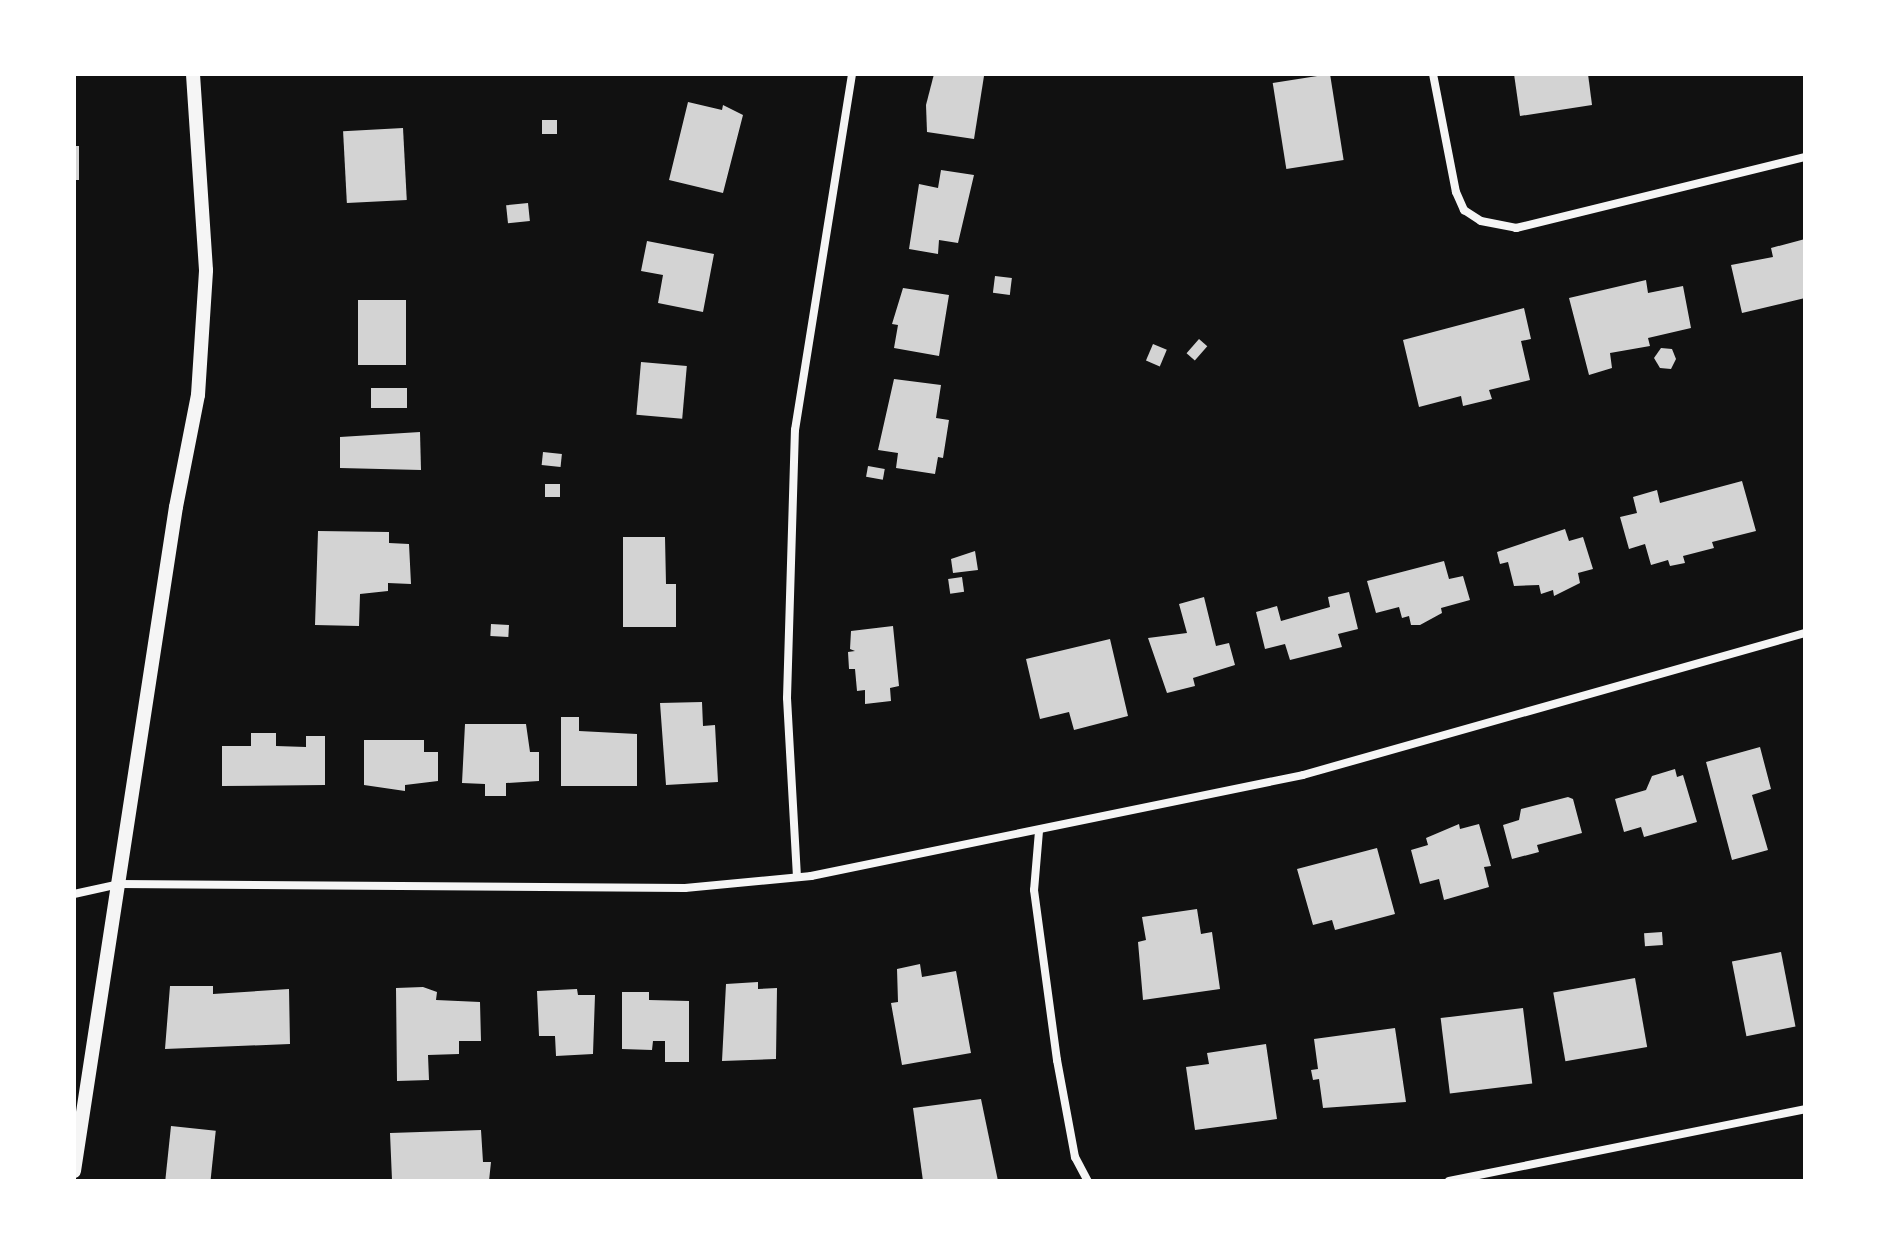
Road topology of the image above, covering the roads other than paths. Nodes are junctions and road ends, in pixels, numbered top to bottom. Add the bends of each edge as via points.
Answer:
1 (193, 74) edge
2 (852, 74) edge
3 (1433, 74) edge
4 (1805, 157) edge
5 (1805, 633) edge
6 (1039, 831) junction
7 (797, 877) junction
8 (119, 884) junction
9 (74, 894) edge
10 (1805, 1109) edge
11 (74, 1171) edge
12 (1088, 1181) edge
13 (1449, 1181) edge

1 - 8 street via 206,270 198,395
2 - 7 street via 795,430 787,698
3 - 4 street via 1456,192 1464,210 1481,221 1516,228
5 - 6 street via 1303,775
6 - 7 street
6 - 12 street via 1034,890 1055,1045 1075,1157
7 - 8 street via 685,888
8 - 9 street
8 - 11 street
10 - 13 street

